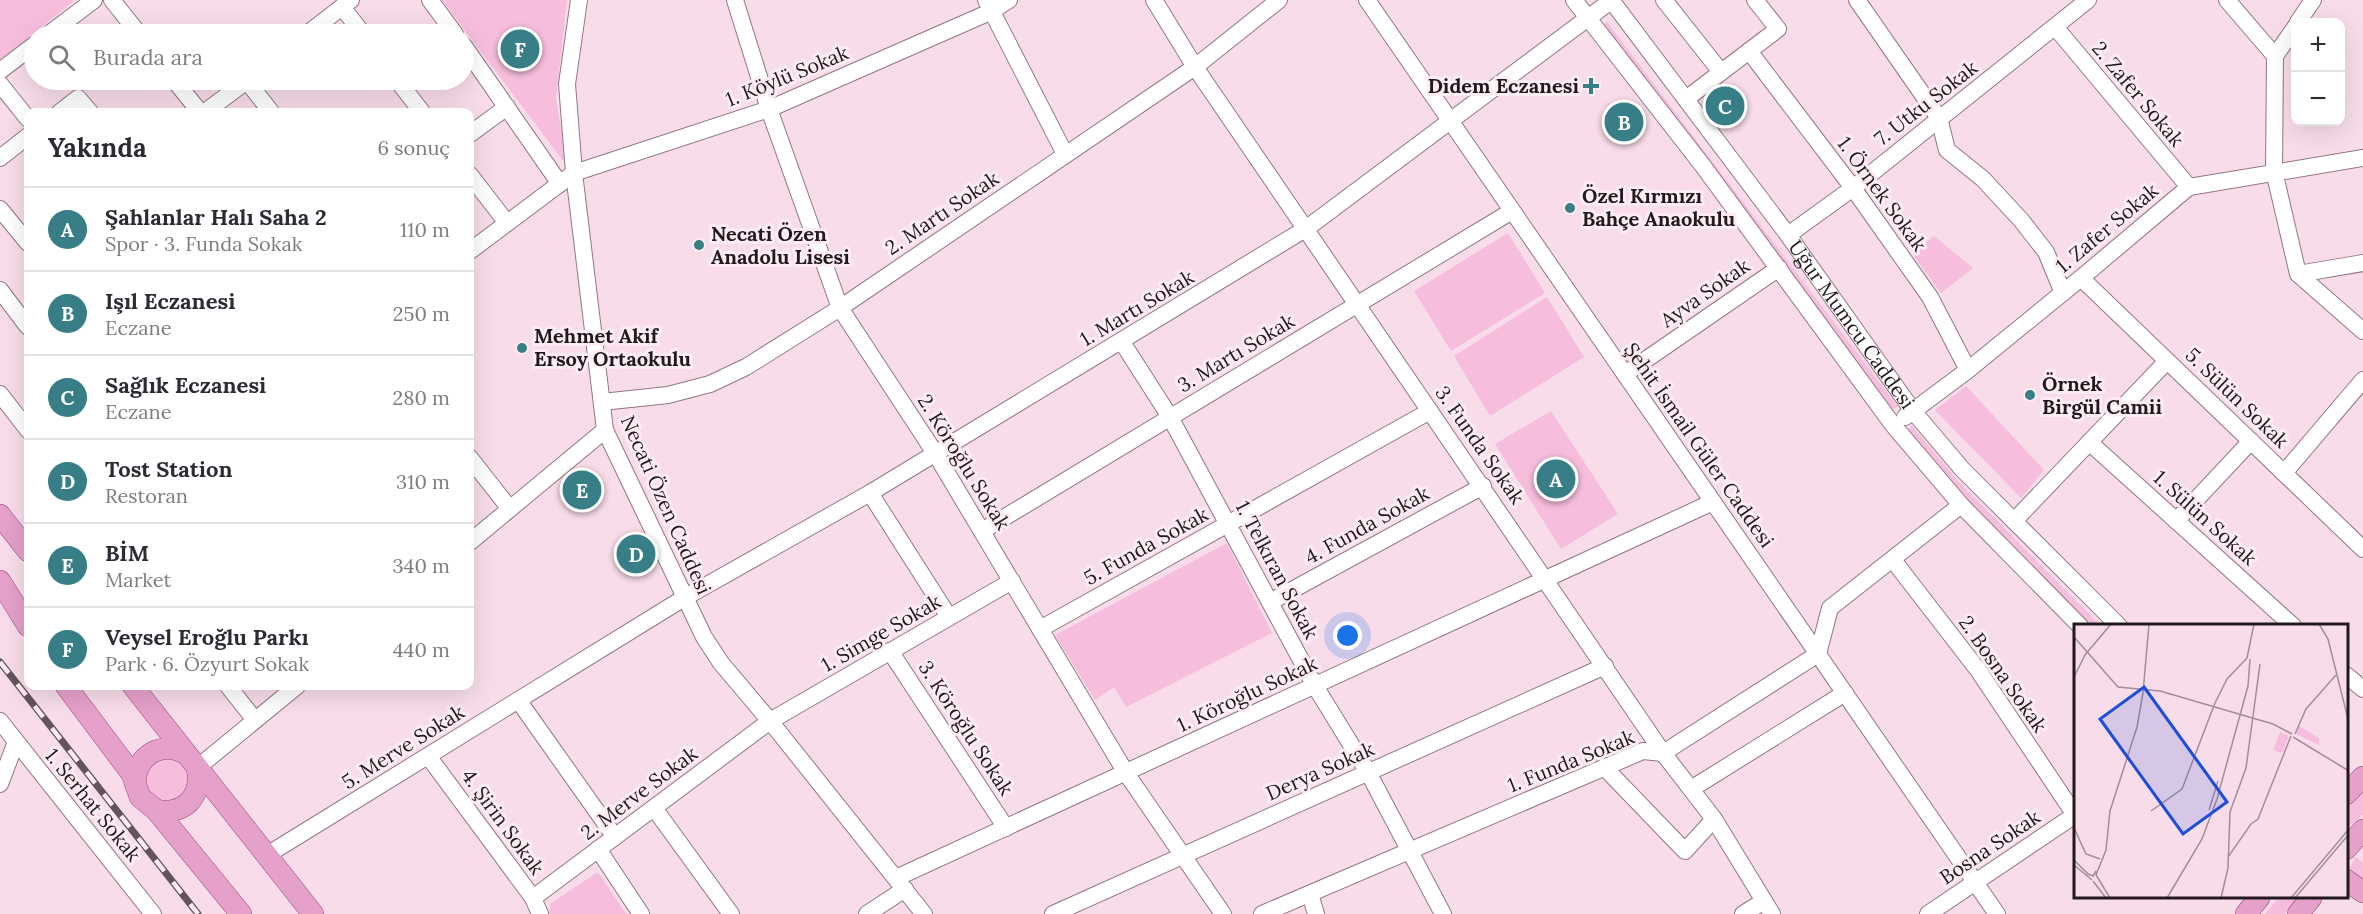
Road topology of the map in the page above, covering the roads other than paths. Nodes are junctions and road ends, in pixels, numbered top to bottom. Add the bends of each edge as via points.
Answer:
1 (94, 0) edge
2 (112, 0) edge
3 (430, 0) edge
4 (579, 0) edge
5 (735, 0) edge
6 (1009, 0) edge
7 (1154, 0) edge
8 (1279, 0) edge
9 (1367, 0) edge
10 (1574, 0) edge
11 (1612, 0) edge
12 (1665, 0) edge
13 (1755, 0) edge
14 (1857, 0) edge
15 (2088, 0) edge
16 (2227, 0) edge
17 (2313, 0) edge
18 (346, 4) edge
19 (988, 6) edge
20 (2301, 18) edge
21 (1589, 19) junction
22 (62, 24) edge
23 (131, 24) edge
24 (320, 24) edge
25 (357, 24) edge
26 (448, 24) edge
27 (2056, 28) junction
28 (2291, 32) edge
29 (1749, 51) junction
30 (24, 53) edge
31 (2275, 56) junction
32 (474, 60) edge
33 (1195, 67) junction
34 (0, 71) edge
35 (1721, 72) junction
36 (0, 84) edge
37 (182, 90) edge
38 (235, 90) edge
39 (255, 90) edge
40 (405, 90) edge
41 (1686, 99) junction
42 (507, 107) junction
43 (65, 108) edge
44 (87, 108) edge
45 (197, 108) edge
46 (211, 108) edge
47 (268, 108) edge
48 (419, 108) edge
49 (769, 109) junction
50 (24, 114) edge
51 (1939, 118) junction
52 (1451, 121) junction
53 (474, 131) edge
54 (24, 139) edge
55 (1065, 154) junction
56 (0, 158) edge
57 (2363, 158) edge
58 (2274, 171) junction
59 (574, 173) junction
60 (474, 180) edge
61 (560, 184) junction
62 (2189, 187) junction
63 (1853, 188) junction
64 (0, 209) edge
65 (1512, 211) junction
66 (507, 223) junction
67 (1307, 228) junction
68 (1788, 236) junction
69 (24, 238) edge
70 (474, 248) edge
71 (2363, 263) edge
72 (1779, 268) junction
73 (2298, 274) junction
74 (2081, 278) junction
75 (0, 290) edge
76 (2063, 293) junction
77 (1359, 303) junction
78 (840, 309) junction
79 (24, 322) edge
80 (2363, 331) edge
81 (1122, 342) junction
82 (2167, 361) junction
83 (1968, 370) junction
84 (1625, 374) junction
85 (2363, 381) edge
86 (0, 394) edge
87 (602, 402) junction
88 (1430, 411) junction
89 (1913, 411) junction
90 (1170, 417) junction
91 (24, 425) edge
92 (1893, 425) junction
93 (605, 430) junction
94 (2251, 441) junction
95 (2089, 442) junction
96 (935, 453) junction
97 (474, 463) edge
98 (2284, 473) junction
99 (1483, 486) junction
100 (870, 493) junction
101 (1713, 502) junction
102 (1960, 505) junction
103 (510, 509) junction
104 (0, 515) edge
105 (2014, 521) junction
106 (2176, 521) junction
107 (1229, 523) junction
108 (982, 531) junction
109 (474, 539) edge
110 (24, 546) edge
111 (2363, 549) edge
112 (1893, 560) junction
113 (1546, 579) junction
114 (0, 581) edge
115 (1012, 581) junction
116 (684, 598) junction
117 (1270, 602) junction
118 (949, 617) junction
119 (24, 620) edge
120 (2078, 624) edge
121 (2117, 624) edge
122 (2291, 624) edge
123 (1040, 629) junction
124 (890, 651) junction
125 (1818, 654) junction
126 (1605, 666) junction
127 (2348, 677) edge
128 (1315, 686) junction
129 (69, 690) edge
130 (136, 690) edge
131 (231, 690) edge
132 (292, 690) edge
133 (2363, 690) edge
134 (1845, 693) junction
135 (518, 700) junction
136 (255, 720) junction
137 (0, 721) edge
138 (771, 721) junction
139 (16, 742) junction
140 (1663, 753) junction
141 (428, 756) junction
142 (192, 761) junction
143 (1604, 767) junction
144 (1368, 772) junction
145 (1126, 773) junction
146 (2363, 777) edge
147 (135, 783) junction
148 (0, 784) edge
149 (1691, 789) junction
150 (2348, 792) edge
151 (654, 808) junction
152 (156, 810) junction
153 (2074, 814) edge
154 (2074, 816) edge
155 (1714, 819) junction
156 (1006, 828) junction
157 (615, 837) junction
158 (598, 849) junction
159 (1408, 851) junction
160 (267, 855) junction
161 (1183, 856) junction
162 (2348, 881) edge
163 (1974, 882) junction
164 (901, 884) junction
165 (2363, 892) edge
166 (1310, 894) junction
167 (533, 898) junction
168 (2257, 899) edge
169 (2309, 899) edge
170 (1768, 908) edge
171 (153, 914) edge
172 (241, 914) edge
173 (313, 914) edge
174 (540, 914) edge
175 (641, 914) edge
176 (731, 914) edge
177 (867, 914) edge
178 (924, 914) edge
179 (1053, 914) edge
180 (1223, 914) edge
181 (1262, 914) edge
182 (1316, 914) edge
183 (1443, 914) edge
184 (1743, 914) edge
185 (1928, 914) edge
186 (1997, 914) edge
187 (2246, 914) edge
188 (2298, 914) edge

1 - 22 street
2 - 23 street
3 - 26 street
4 - 59 street, Necati Özen Caddesi via 567,84
5 - 49 street, 2. Köroğlu Sokak
6 - 19 street, 1. Köylü Sokak
7 - 33 street, 3. Funda Sokak
8 - 33 street, 2. Martı Sokak
9 - 52 street, Şehit İsmail Güler Caddesi
10 - 21 street, Uğur Mumcu Caddesi
11 - 21 street, 1. Martı Sokak
11 - 41 street, Uğur Mumcu Caddesi
12 - 35 street
13 - 29 street via 1778,29
14 - 51 street
15 - 27 street, 7. Utku Sokak
16 - 31 street
17 - 20 street
18 - 24 street
18 - 25 street
19 - 49 street, 1. Köylü Sokak
19 - 55 street
21 - 52 street, 1. Martı Sokak
21 - 72 street, Uğur Mumcu Caddesi
27 - 51 street, 7. Utku Sokak
27 - 62 street, 2. Zafer Sokak
28 - 31 street
29 - 35 street
29 - 63 street, 1. Örnek Sokak
30 - 34 street
31 - 58 street
32 - 42 street
33 - 55 street, 2. Martı Sokak
33 - 67 street, 3. Funda Sokak
35 - 41 street
36 - 50 street
37 - 45 street
38 - 46 street
39 - 47 street
40 - 48 street
41 - 68 street, Uğur Mumcu Caddesi
42 - 53 street
42 - 61 street
43 - 44 street via 78,98
49 - 59 street, 1. Köylü Sokak
49 - 78 street, 2. Köroğlu Sokak
51 - 63 street, 7. Utku Sokak
51 - 76 street via 1947,150 1983,179 2021,220 2046,252
52 - 65 street, Şehit İsmail Güler Caddesi
52 - 67 street, 1. Martı Sokak
54 - 56 street
55 - 78 street, 2. Martı Sokak
57 - 58 street, 1. Zafer Sokak
58 - 62 street, 1. Zafer Sokak
58 - 73 street
59 - 61 street, 1. Köylü Sokak
59 - 87 street, Necati Özen Caddesi
60 - 66 street
61 - 66 street, 1. Köylü Sokak
62 - 74 street, 1. Zafer Sokak
63 - 68 street, 7. Utku Sokak
63 - 83 street, 1. Örnek Sokak via 1930,297
64 - 69 street
65 - 77 street, 3. Martı Sokak
65 - 84 street, Şehit İsmail Güler Caddesi
66 - 70 street, 1. Köylü Sokak
67 - 77 street, 3. Funda Sokak
67 - 81 street, 1. Martı Sokak
68 - 89 street, Uğur Mumcu Caddesi
71 - 73 street
72 - 84 street, Ayva Sokak
72 - 92 street, Uğur Mumcu Caddesi
73 - 80 street
74 - 76 street, 1. Zafer Sokak
74 - 82 street, 5. Sülün Sokak
75 - 79 street
76 - 83 street, 1. Zafer Sokak
77 - 88 street, 3. Funda Sokak
77 - 90 street, 3. Martı Sokak
78 - 87 street, 2. Martı Sokak via 746,367 710,384 668,395
78 - 96 street, 2. Köroğlu Sokak
81 - 90 street, 1. Telkıran Sokak
81 - 96 street, 1. Martı Sokak
82 - 94 street, 5. Sülün Sokak
82 - 95 street
83 - 89 street, 1. Zafer Sokak
84 - 101 street, Şehit İsmail Güler Caddesi
85 - 98 street
86 - 91 street
87 - 93 street, Necati Özen Caddesi
88 - 99 street, 3. Funda Sokak
88 - 107 street, 5. Funda Sokak
89 - 92 street, 1. Zafer Sokak
89 - 105 street, Uğur Mumcu Caddesi via 1962,469
90 - 107 street, 1. Telkıran Sokak
90 - 108 street, 3. Martı Sokak
92 - 102 street, Uğur Mumcu Caddesi
93 - 103 street
93 - 116 street, Necati Özen Caddesi
94 - 98 street, 5. Sülün Sokak
94 - 106 street
95 - 105 street
95 - 106 street, 1. Sülün Sokak
96 - 100 street, 1. Martı Sokak
96 - 108 street, 2. Köroğlu Sokak
97 - 103 street
98 - 111 street, 5. Sülün Sokak
99 - 113 street, 3. Funda Sokak
99 - 117 street, 4. Funda Sokak
100 - 116 street, 1. Martı Sokak
100 - 118 street
101 - 113 street, 1. Köroğlu Sokak
101 - 125 street, Şehit İsmail Güler Caddesi
102 - 112 street
102 - 120 street, Uğur Mumcu Caddesi
103 - 109 street
104 - 110 main road
105 - 121 street, Uğur Mumcu Caddesi
106 - 122 street, 1. Sülün Sokak
107 - 117 street, 1. Telkıran Sokak
107 - 123 street, 5. Funda Sokak
108 - 115 street, 2. Köroğlu Sokak
112 - 125 street via 1830,608
112 - 153 street, 2. Bosna Sokak via 1978,670
113 - 126 street, 3. Funda Sokak
113 - 128 street, 1. Köroğlu Sokak
114 - 119 main road
115 - 118 street, 1. Simge Sokak
115 - 123 street, 2. Köroğlu Sokak
116 - 135 street, 5. Merve Sokak
116 - 138 street, Necati Özen Caddesi via 721,663
117 - 128 street, 1. Telkıran Sokak
118 - 124 street, 1. Simge Sokak
123 - 145 street, 2. Köroğlu Sokak
124 - 138 street, 1. Simge Sokak
124 - 156 street, 3. Köroğlu Sokak
125 - 134 street, Şehit İsmail Güler Caddesi
125 - 140 street, 1. Funda Sokak
126 - 140 street, 3. Funda Sokak
126 - 144 street, Derya Sokak
127 - 133 street
128 - 144 street, 1. Telkıran Sokak
128 - 145 street, 1. Köroğlu Sokak
129 - 147 main road
130 - 142 main road
131 - 136 street
132 - 136 street
134 - 149 street
134 - 163 street, Şehit İsmail Güler Caddesi
135 - 141 street, 5. Merve Sokak
135 - 157 street
136 - 142 street
137 - 139 street, 1. Serhat Sokak
138 - 151 street, 2. Merve Sokak
138 - 164 street, Necati Özen Caddesi
139 - 148 street
139 - 171 street, 1. Serhat Sokak
140 - 143 street, 1. Funda Sokak via 1643,751
140 - 149 street, 3. Funda Sokak
141 - 160 street, 5. Merve Sokak
141 - 167 street, 4. Şirin Sokak
142 - 147 main road via 165,748 152,752 137,768
142 - 152 main road via 198,786 190,802 174,811
142 - 160 main road
143 - 155 street via 1685,850
143 - 159 street, 1. Funda Sokak
144 - 159 street, 1. Telkıran Sokak
144 - 161 street, Derya Sokak
145 - 156 street, 1. Köroğlu Sokak
145 - 161 street, 2. Köroğlu Sokak
146 - 150 main road
147 - 152 main road via 140,797
149 - 155 street, 3. Funda Sokak
151 - 157 street, 2. Merve Sokak
151 - 176 street
152 - 172 main road
154 - 163 street, Bosna Sokak
155 - 170 street, 3. Funda Sokak
156 - 164 street, 1. Köroğlu Sokak
157 - 158 street, 2. Merve Sokak
158 - 167 street, 2. Merve Sokak
158 - 175 street
159 - 166 street, 1. Funda Sokak
159 - 183 street, 1. Telkıran Sokak
160 - 173 main road
161 - 179 street, Derya Sokak
161 - 180 street, 2. Köroğlu Sokak
162 - 165 main road
163 - 185 street, Bosna Sokak
163 - 186 street, Şehit İsmail Güler Caddesi
164 - 177 street, 1. Köroğlu Sokak
164 - 178 street, Necati Özen Caddesi
166 - 181 street, 1. Funda Sokak
166 - 182 street
167 - 174 street, 4. Şirin Sokak
168 - 187 main road
169 - 188 main road
170 - 184 street

